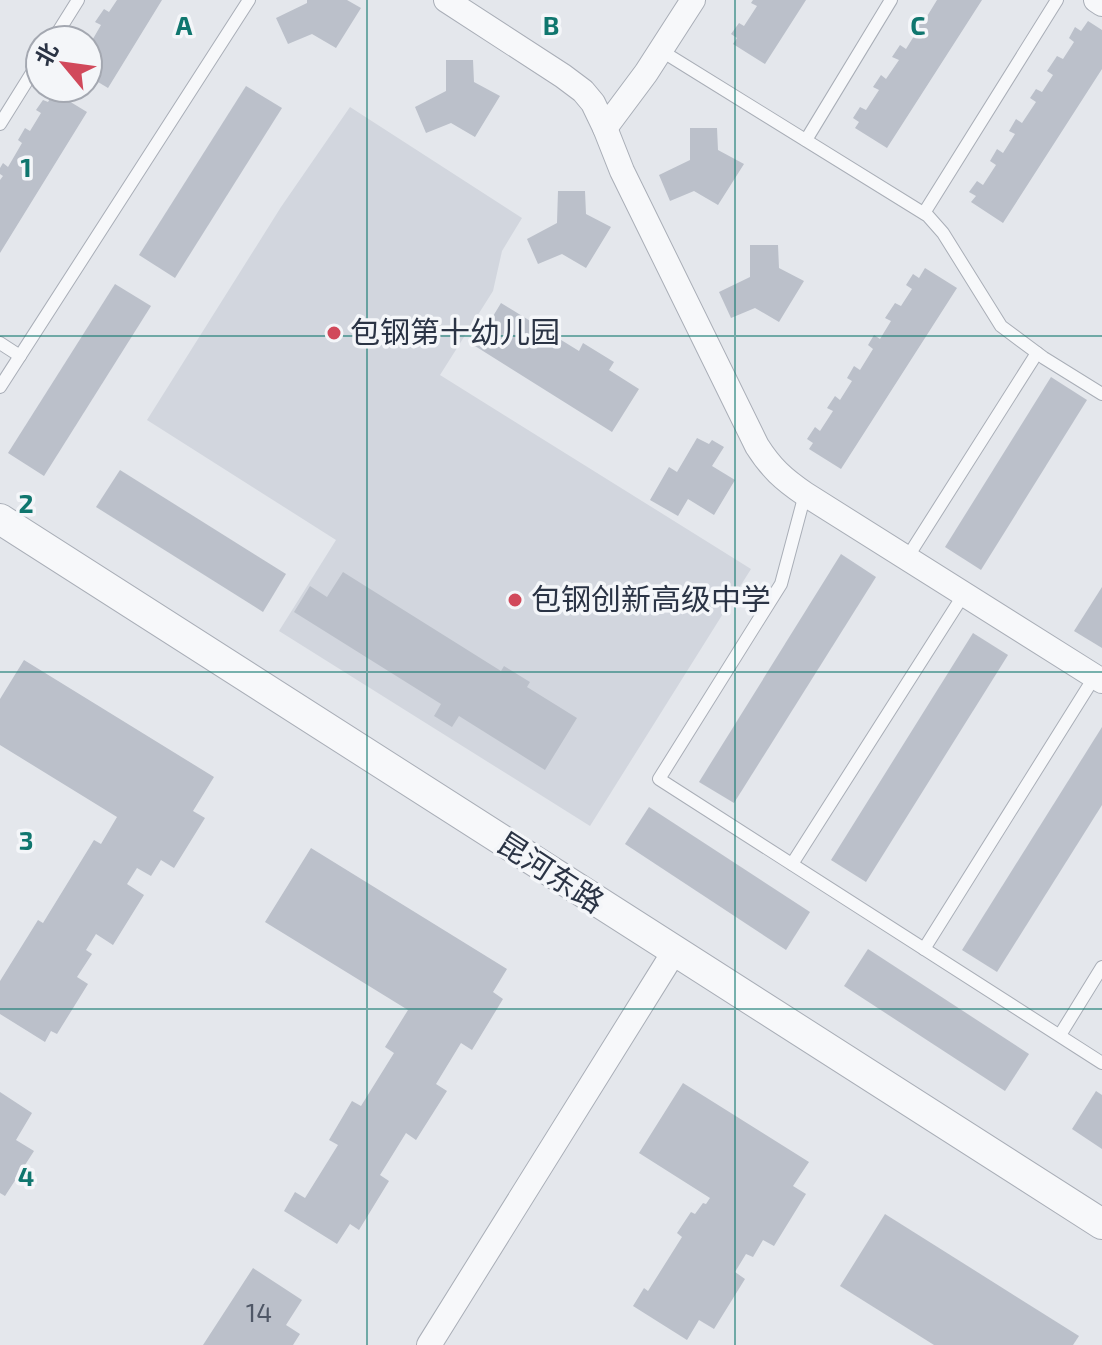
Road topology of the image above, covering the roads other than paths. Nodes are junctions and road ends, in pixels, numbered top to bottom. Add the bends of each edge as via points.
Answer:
1 (78, 0) edge
2 (249, 0) edge
3 (446, 0) edge
4 (693, 0) edge
5 (891, 0) edge
6 (1057, 0) edge
7 (1096, 0) edge
8 (1102, 4) edge
9 (63, 24) edge
10 (660, 50) junction
11 (24, 86) edge
12 (0, 124) edge
13 (605, 128) junction
14 (806, 140) junction
15 (924, 213) junction
16 (0, 343) edge
17 (1037, 353) junction
18 (20, 356) junction
19 (0, 387) edge
20 (1102, 394) edge
21 (805, 494) junction
22 (0, 519) edge
23 (907, 558) junction
24 (964, 594) junction
25 (1098, 679) edge
26 (792, 864) junction
27 (924, 949) junction
28 (674, 952) junction
29 (1102, 967) edge
30 (1060, 1035) junction
31 (1102, 1063) edge
32 (1102, 1224) edge
33 (429, 1345) edge

1 - 9 lane
2 - 18 lane
3 - 13 street via 583,91
4 - 10 street
5 - 14 lane
6 - 15 lane
7 - 8 street
10 - 13 street
10 - 14 lane
11 - 12 lane
13 - 21 street via 757,446 777,472
14 - 15 lane
15 - 17 lane via 943,233 1001,326
16 - 18 lane
17 - 20 lane
17 - 23 lane
18 - 19 lane
21 - 23 street
21 - 26 lane via 781,584 659,779
22 - 28 street, 昆河东路
23 - 24 street
24 - 25 street
24 - 26 lane
25 - 27 lane
26 - 27 lane
27 - 30 lane
28 - 32 street, 昆河东路
28 - 33 street
29 - 30 lane
30 - 31 lane

